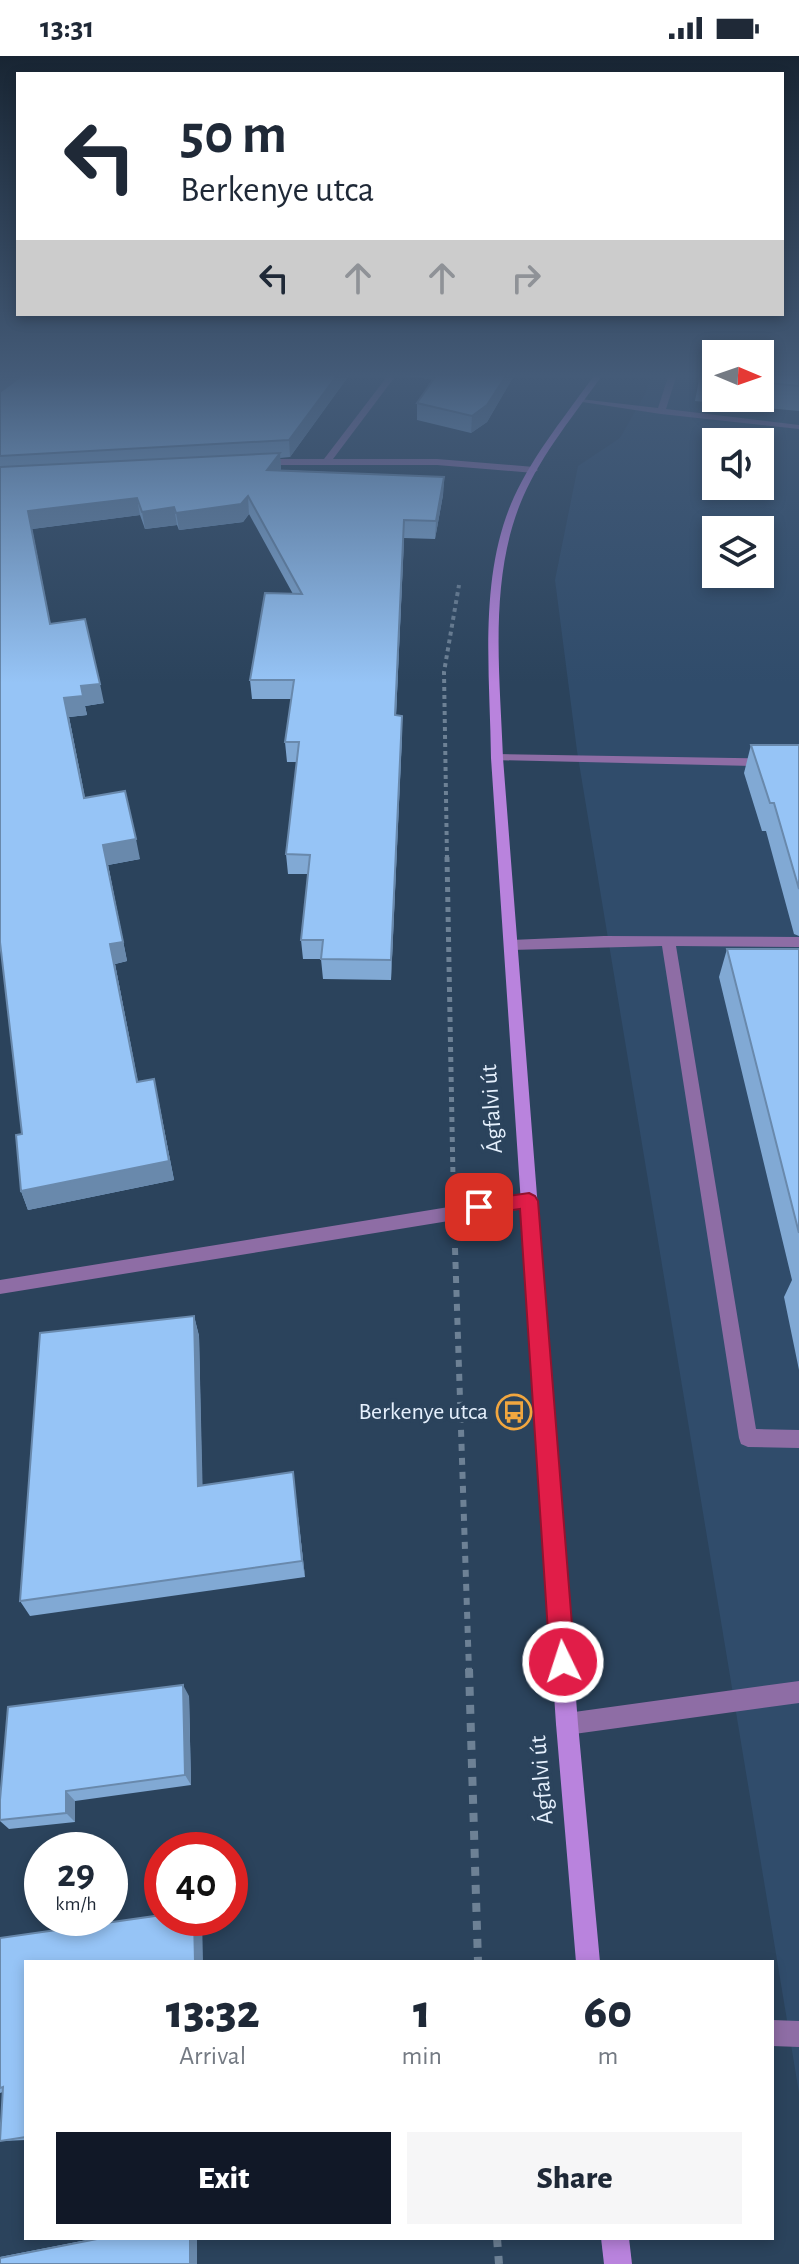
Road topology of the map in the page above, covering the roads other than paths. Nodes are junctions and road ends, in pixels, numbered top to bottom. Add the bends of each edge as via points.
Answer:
1 (530, 477) edge
2 (497, 758) junction
3 (799, 763) edge
4 (668, 941) junction
5 (799, 942) edge
6 (511, 945) junction
7 (529, 1201) junction
8 (0, 1287) edge
9 (799, 1439) edge
10 (799, 1692) edge
11 (567, 1724) junction
12 (588, 1960) edge
13 (774, 2033) edge
14 (799, 2034) edge
15 (615, 2240) edge
16 (618, 2264) edge

1 - 2 street, Ágfalvi út via 510,518 500,564 495,614
2 - 3 street
2 - 6 street, Ágfalvi út
4 - 5 street
4 - 6 street
4 - 9 street via 748,1438
6 - 7 street, Ágfalvi út
7 - 8 street
7 - 11 street, Ágfalvi út
10 - 11 street
11 - 12 street, Ágfalvi út
13 - 14 street
15 - 16 street

